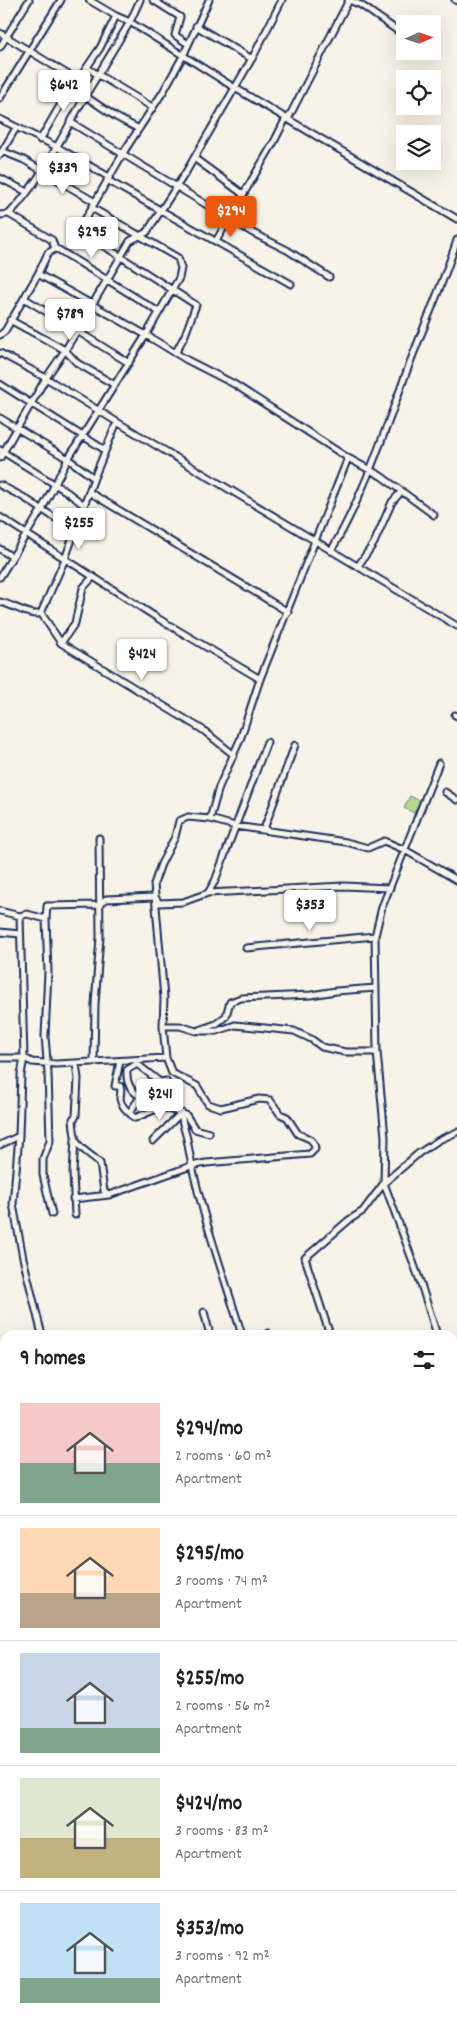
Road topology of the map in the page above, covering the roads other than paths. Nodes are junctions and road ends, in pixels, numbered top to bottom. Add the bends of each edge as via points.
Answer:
1 (29, 0) edge
2 (61, 0) edge
3 (89, 0) edge
4 (140, 0) edge
5 (153, 0) edge
6 (282, 0) edge
7 (349, 0) edge
8 (207, 1) edge
9 (116, 16) junction
10 (130, 22) junction
11 (196, 26) junction
12 (396, 30) edge
13 (0, 33) edge
14 (6, 37) junction
15 (188, 44) junction
16 (0, 47) edge
17 (30, 51) junction
18 (183, 56) junction
19 (252, 59) junction
20 (86, 68) junction
21 (98, 75) junction
22 (77, 79) junction
23 (90, 88) junction
24 (235, 88) junction
25 (85, 96) junction
26 (0, 98) edge
27 (152, 107) junction
28 (0, 119) edge
29 (287, 119) junction
30 (70, 122) junction
31 (16, 128) junction
32 (139, 130) junction
33 (40, 140) junction
34 (55, 146) junction
35 (1, 153) edge
36 (123, 153) junction
37 (194, 158) junction
38 (42, 170) junction
39 (0, 178) edge
40 (108, 179) junction
41 (177, 185) junction
42 (27, 192) junction
43 (242, 194) junction
44 (95, 202) junction
45 (92, 208) junction
46 (162, 209) junction
47 (0, 214) edge
48 (8, 214) junction
49 (230, 219) junction
50 (457, 219) edge
51 (140, 236) junction
52 (457, 240) edge
53 (216, 241) junction
54 (55, 249) junction
55 (120, 257) junction
56 (38, 274) junction
57 (329, 278) dead end
58 (106, 280) junction
59 (291, 284) dead end
60 (172, 290) junction
61 (24, 298) junction
62 (91, 305) junction
63 (159, 312) junction
64 (10, 320) junction
65 (76, 330) junction
66 (0, 335) edge
67 (146, 335) junction
68 (65, 350) junction
69 (0, 352) edge
70 (176, 352) junction
71 (129, 362) junction
72 (46, 378) junction
73 (0, 384) edge
74 (115, 385) junction
75 (31, 404) junction
76 (100, 411) junction
77 (0, 418) edge
78 (117, 422) junction
79 (18, 428) junction
80 (83, 436) junction
81 (105, 450) junction
82 (1, 454) edge
83 (348, 458) junction
84 (68, 460) junction
85 (371, 471) junction
86 (94, 478) junction
87 (0, 485) edge
88 (55, 485) junction
89 (402, 491) junction
90 (89, 492) junction
91 (84, 505) junction
92 (42, 509) junction
93 (434, 515) dead end
94 (0, 518) edge
95 (75, 531) junction
96 (26, 534) junction
97 (314, 540) junction
98 (0, 549) edge
99 (332, 550) junction
100 (12, 557) junction
101 (66, 559) junction
102 (358, 566) junction
103 (0, 577) edge
104 (93, 577) junction
105 (0, 602) edge
106 (288, 612) junction
107 (41, 613) junction
108 (457, 626) edge
109 (61, 643) junction
110 (260, 679) junction
111 (267, 742) dead end
112 (295, 745) dead end
113 (234, 755) junction
114 (439, 763) dead end
115 (445, 792) dead end
116 (457, 800) edge
117 (210, 819) junction
118 (235, 826) junction
119 (264, 829) junction
120 (99, 838) dead end
121 (405, 850) junction
122 (457, 880) edge
123 (390, 888) junction
124 (208, 893) junction
125 (155, 897) junction
126 (99, 905) junction
127 (0, 911) edge
128 (20, 916) junction
129 (46, 919) junction
130 (0, 932) edge
131 (20, 934) junction
132 (375, 936) junction
133 (246, 948) dead end
134 (376, 988) junction
135 (163, 1026) junction
136 (196, 1031) junction
137 (377, 1052) junction
138 (0, 1058) edge
139 (24, 1058) junction
140 (166, 1058) junction
141 (94, 1061) junction
142 (120, 1061) junction
143 (136, 1061) junction
144 (47, 1063) junction
145 (76, 1063) junction
146 (172, 1073) junction
147 (166, 1081) junction
148 (162, 1088) junction
149 (144, 1098) junction
150 (156, 1107) junction
151 (166, 1108) junction
152 (130, 1112) junction
153 (182, 1113) junction
154 (457, 1132) edge
155 (209, 1133) dead end
156 (19, 1136) junction
157 (75, 1139) junction
158 (153, 1141) dead end
159 (0, 1145) edge
160 (191, 1166) junction
161 (384, 1183) junction
162 (109, 1194) junction
163 (73, 1199) junction
164 (52, 1214) dead end
165 (75, 1215) dead end
166 (204, 1312) dead end
167 (41, 1330) edge
168 (209, 1330) edge
169 (240, 1330) edge
170 (328, 1330) edge
171 (436, 1330) edge

1 - 14 street
2 - 17 street
3 - 9 street
4 - 10 street
5 - 15 street via 180,17 175,35
6 - 19 street
7 - 12 street
7 - 29 street
8 - 11 street
9 - 10 street
9 - 20 street
10 - 18 street
10 - 21 street
11 - 15 street
11 - 19 street
13 - 14 street
14 - 16 street
14 - 17 street
15 - 18 street
17 - 22 street
17 - 26 street
18 - 24 street
18 - 27 street
19 - 24 street
20 - 21 street
20 - 22 street
21 - 23 street
21 - 27 street
22 - 23 street
22 - 33 street
23 - 25 street
24 - 29 street
24 - 37 street
25 - 30 street
25 - 32 street
27 - 32 street
28 - 31 street
29 - 43 street
29 - 50 street
30 - 34 street
30 - 36 street
31 - 33 street
31 - 35 street
32 - 36 street
33 - 34 street
34 - 38 street
34 - 40 street
35 - 38 street
36 - 40 street
36 - 41 street
37 - 41 street
37 - 43 street
38 - 42 street
38 - 44 street
39 - 42 street
40 - 44 street
40 - 46 street
41 - 46 street
41 - 49 street
42 - 48 street
43 - 49 street
44 - 45 street
45 - 51 street
45 - 55 street via 79,231
46 - 51 street via 147,232
46 - 53 street
47 - 48 street
48 - 54 street via 52,240
49 - 53 street
49 - 57 street via 287,250
51 - 55 street via 130,241
51 - 60 street via 178,258 181,268
52 - 85 street
53 - 59 street
54 - 56 street via 48,254
54 - 58 street
55 - 58 street
55 - 60 street
56 - 61 street
56 - 62 street
58 - 62 street
58 - 63 street
60 - 63 street
60 - 70 street via 196,305
61 - 64 street
61 - 65 street
62 - 65 street
62 - 67 street
63 - 67 street
64 - 66 street
64 - 68 street
65 - 68 street
65 - 71 street
67 - 70 street
67 - 71 street
68 - 72 street
68 - 74 street via 77,363
69 - 72 street
70 - 83 street via 234,384
71 - 74 street
72 - 75 street
72 - 76 street
73 - 75 street
74 - 76 street
75 - 79 street
75 - 80 street
76 - 78 street
76 - 80 street
77 - 79 street
78 - 81 street
78 - 97 street
79 - 82 street
79 - 84 street
80 - 81 street
80 - 84 street
81 - 86 street
82 - 88 street
83 - 85 street
83 - 97 street
84 - 86 street
84 - 88 street
85 - 89 street
85 - 99 street
86 - 90 street
87 - 92 street
88 - 91 street
88 - 92 street
89 - 93 street
89 - 102 street via 392,502 374,543
90 - 91 street
90 - 106 street
91 - 95 street
92 - 95 street
92 - 96 street
94 - 96 street
95 - 101 street
96 - 100 street
96 - 101 street
97 - 99 street
97 - 106 street
98 - 100 street
99 - 102 street
100 - 103 street
101 - 104 street
101 - 107 street
102 - 108 street
104 - 109 street via 82,588 75,623
104 - 110 street
105 - 107 street via 15,605 37,616
106 - 110 street
107 - 109 street
109 - 113 street via 203,730
110 - 113 street
111 - 118 street
112 - 119 street
113 - 117 street via 219,787
114 - 121 street
115 - 116 street
117 - 118 street
117 - 125 street via 188,817 179,821 154,884
118 - 119 street
118 - 124 street
119 - 121 street via 368,848 384,841
120 - 126 street
121 - 122 street
121 - 123 street
123 - 124 street via 350,886
123 - 132 street
124 - 125 street via 183,902 159,903
125 - 126 street via 106,899
125 - 135 street via 164,998
126 - 129 street via 47,906
126 - 141 street
127 - 128 street
128 - 129 street via 27,914
128 - 131 street
129 - 144 street
130 - 131 street
131 - 139 street
132 - 133 street
132 - 134 street
134 - 136 street via 240,998 230,1002 223,1020
134 - 137 street
135 - 136 street via 180,1026
135 - 140 street
136 - 137 street via 217,1031 235,1025 252,1026 294,1031 336,1051
137 - 161 street via 385,1137
138 - 139 street
139 - 144 street
139 - 156 street
140 - 143 street
140 - 146 street
141 - 142 street
141 - 145 street
142 - 143 street
142 - 152 street via 115,1086 120,1086 120,1101
143 - 147 street via 160,1082
143 - 149 street via 126,1076 129,1087
144 - 145 street
144 - 164 street via 50,1141 43,1159 43,1175
145 - 157 street
146 - 147 street
146 - 160 street via 197,1086 208,1104 221,1108 259,1099 270,1100 298,1134 314,1142 315,1149 310,1154 219,1160
147 - 148 street
148 - 149 street
148 - 151 street
149 - 150 street
149 - 152 street via 138,1100
150 - 151 street
150 - 152 street via 135,1118
151 - 153 street
153 - 155 street via 195,1129
153 - 158 street
153 - 160 street
154 - 161 street via 439,1140
156 - 159 street
156 - 167 street via 13,1204
157 - 162 street via 83,1151 100,1163 104,1191
157 - 163 street
160 - 162 street
160 - 169 street
161 - 170 street via 363,1211 305,1258
161 - 171 street
162 - 163 street
163 - 165 street
166 - 168 street

